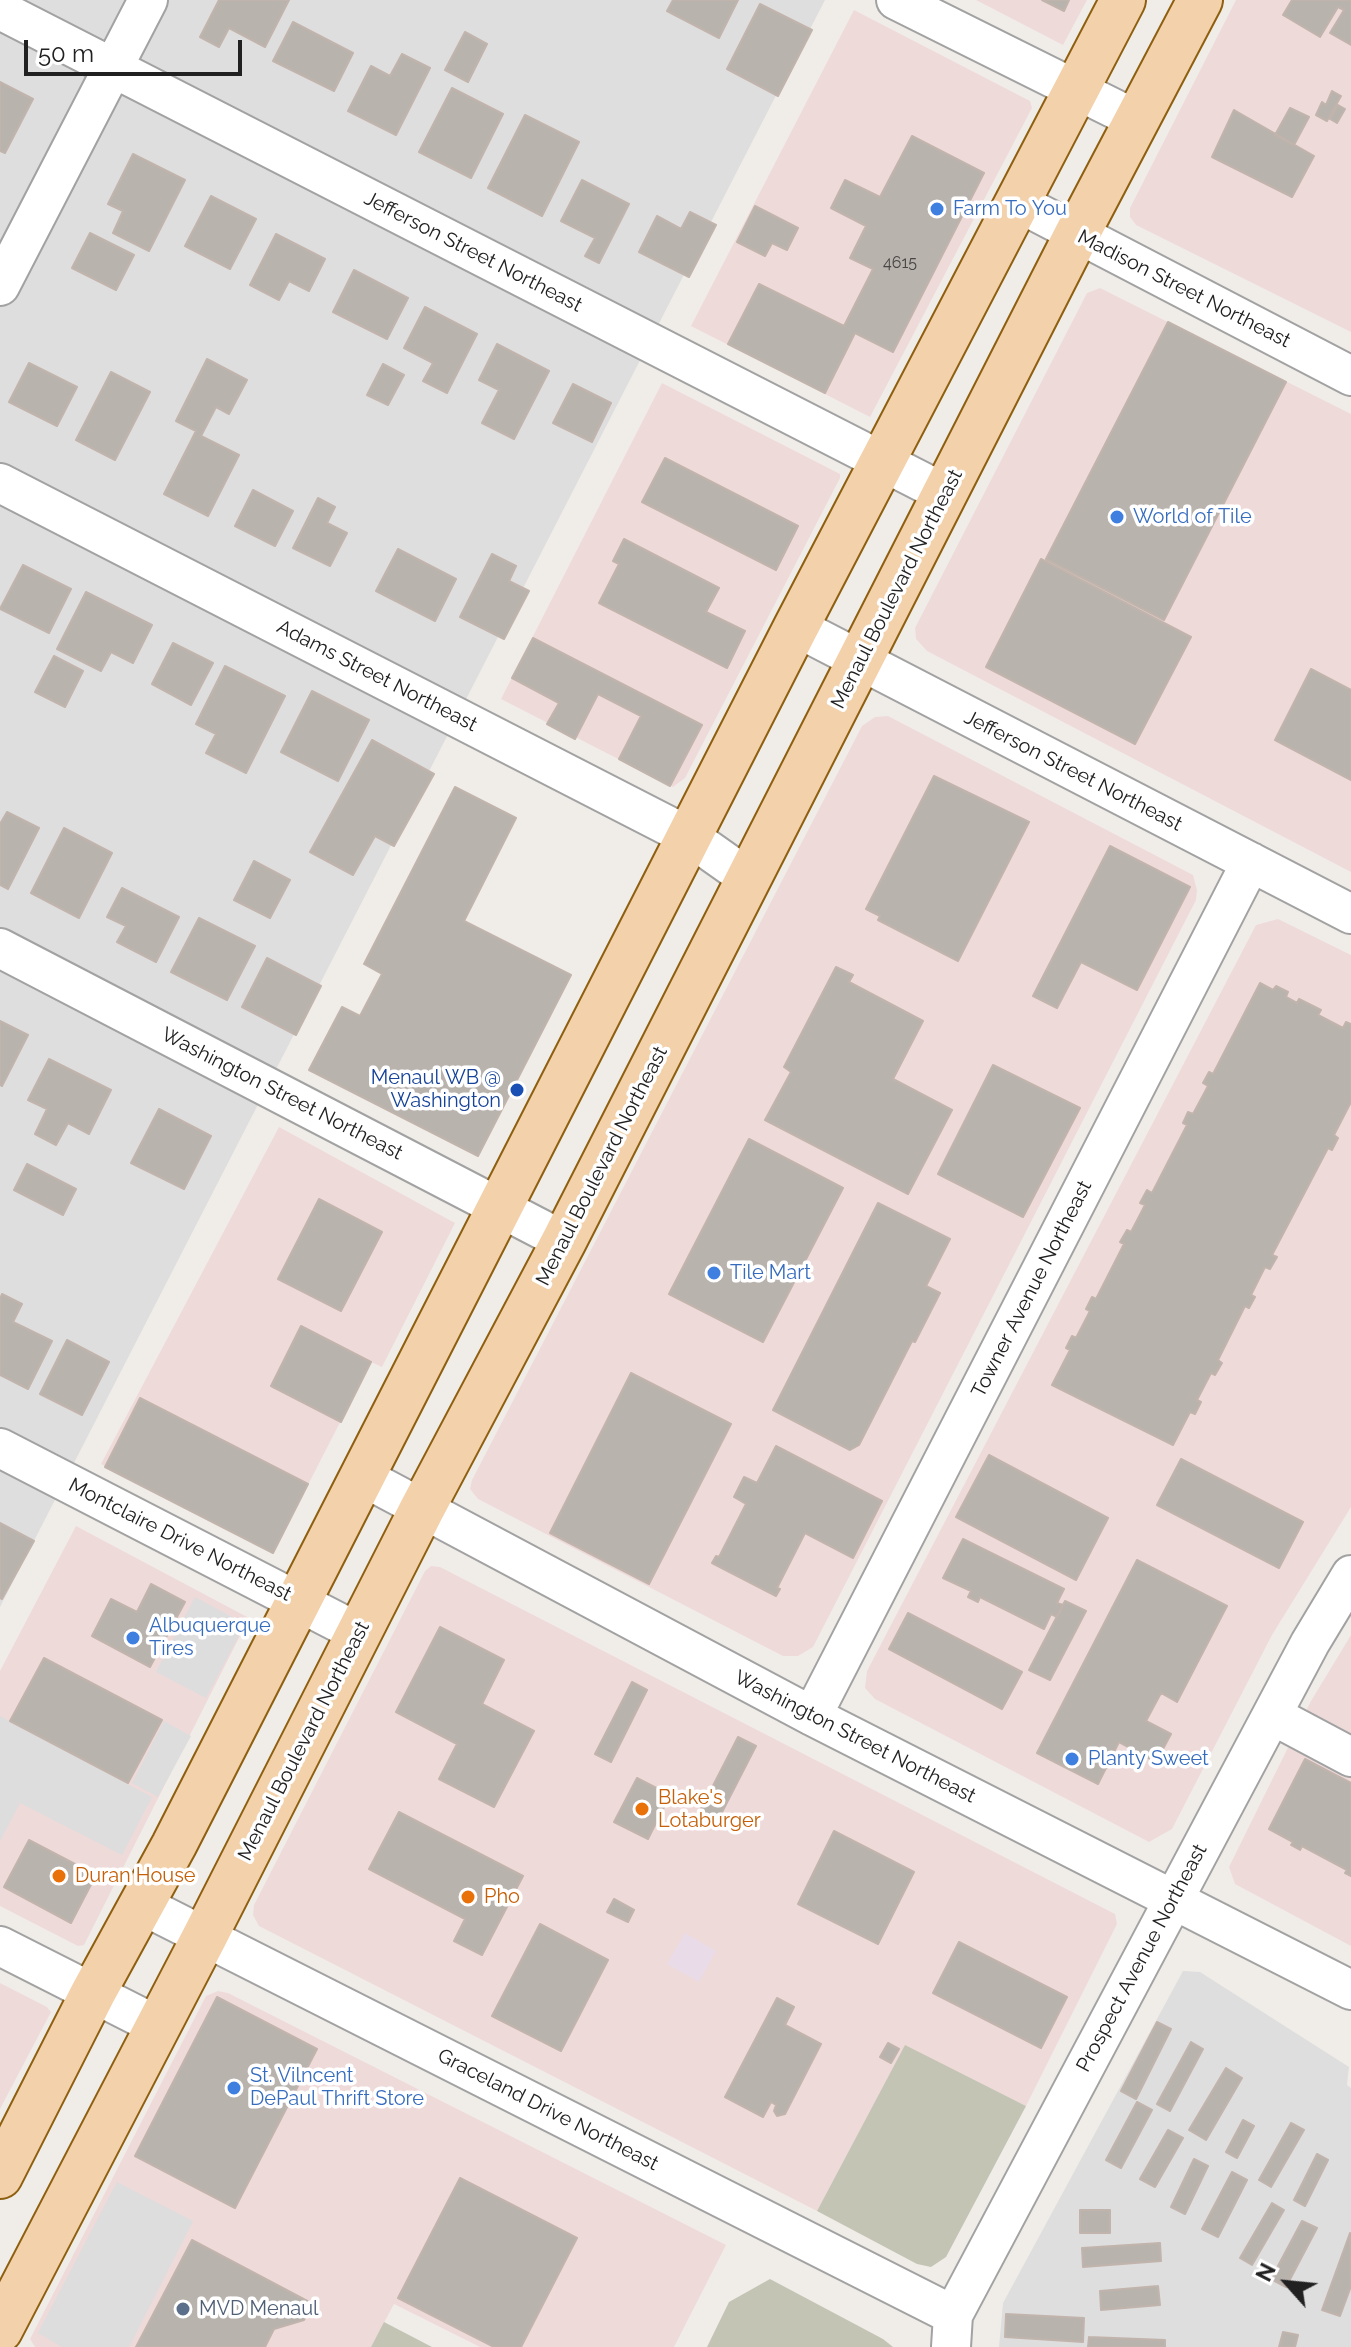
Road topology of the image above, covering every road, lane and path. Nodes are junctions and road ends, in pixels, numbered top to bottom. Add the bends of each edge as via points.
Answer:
1 (148, 0) edge
2 (896, 0) edge
3 (1123, 0) edge
4 (1200, 0) edge
5 (0, 10) edge
6 (113, 68) junction
7 (1076, 89) junction
8 (1137, 120) junction
9 (1017, 202) junction
10 (1077, 234) junction
11 (0, 286) edge
12 (1351, 376) edge
13 (885, 462) junction
14 (0, 483) edge
15 (946, 494) junction
16 (796, 627) junction
17 (860, 662) junction
18 (690, 837) junction
19 (1251, 862) junction
20 (748, 878) junction
21 (1351, 914) edge
22 (0, 948) edge
23 (501, 1207) junction
24 (564, 1241) junction
25 (0, 1448) edge
26 (363, 1477) junction
27 (422, 1509) junction
28 (1351, 1575) edge
29 (299, 1602) junction
30 (359, 1633) junction
31 (1272, 1715) junction
32 (812, 1716) junction
33 (1351, 1757) edge
34 (1173, 1899) junction
35 (142, 1905) junction
36 (205, 1936) junction
37 (0, 1946) edge
38 (1351, 1990) edge
39 (93, 1993) junction
40 (158, 2026) junction
41 (0, 2176) edge
42 (0, 2330) edge
43 (952, 2331) edge

1 - 6 street
2 - 7 street
3 - 7 main road
4 - 8 main road, Menaul Boulevard Northeast
5 - 6 street, Jefferson Street Northeast
6 - 11 street
6 - 13 street, Jefferson Street Northeast
7 - 8 street
7 - 9 main road
8 - 10 main road, Menaul Boulevard Northeast
9 - 10 street, Madison Street Northeast
9 - 13 main road
10 - 12 street, Madison Street Northeast
10 - 15 main road, Menaul Boulevard Northeast
13 - 15 street, Jefferson Street Northeast
13 - 16 main road
14 - 18 street, Adams Street Northeast
15 - 17 main road, Menaul Boulevard Northeast
16 - 17 street, Jefferson Street Northeast
16 - 18 main road
17 - 19 street, Jefferson Street Northeast
17 - 20 main road, Menaul Boulevard Northeast
18 - 20 street, Adams Street Northeast
18 - 23 main road
19 - 21 street, Jefferson Street Northeast
19 - 32 street, Towner Avenue Northeast
20 - 24 main road, Menaul Boulevard Northeast
22 - 23 street, Washington Street Northeast
23 - 24 street, Washington Street Northeast
23 - 26 main road
24 - 27 main road, Menaul Boulevard Northeast
25 - 29 street, Montclaire Drive Northeast
26 - 27 street, Washington Street Northeast
26 - 29 main road
27 - 30 main road, Menaul Boulevard Northeast
27 - 32 street, Washington Street Northeast
28 - 31 street, Prospect Avenue Northeast
29 - 30 street, Montclaire Drive Northeast
29 - 35 main road
30 - 36 main road, Menaul Boulevard Northeast
31 - 33 street
31 - 34 street, Prospect Avenue Northeast
32 - 34 street, Washington Street Northeast
34 - 38 street, Washington Street Northeast
34 - 43 street, Prospect Avenue Northeast
35 - 36 street, Graceland Drive Northeast
35 - 39 main road
36 - 40 main road, Menaul Boulevard Northeast
36 - 43 street, Graceland Drive Northeast
37 - 39 street
39 - 40 street
39 - 41 main road
40 - 42 main road, Menaul Boulevard Northeast

